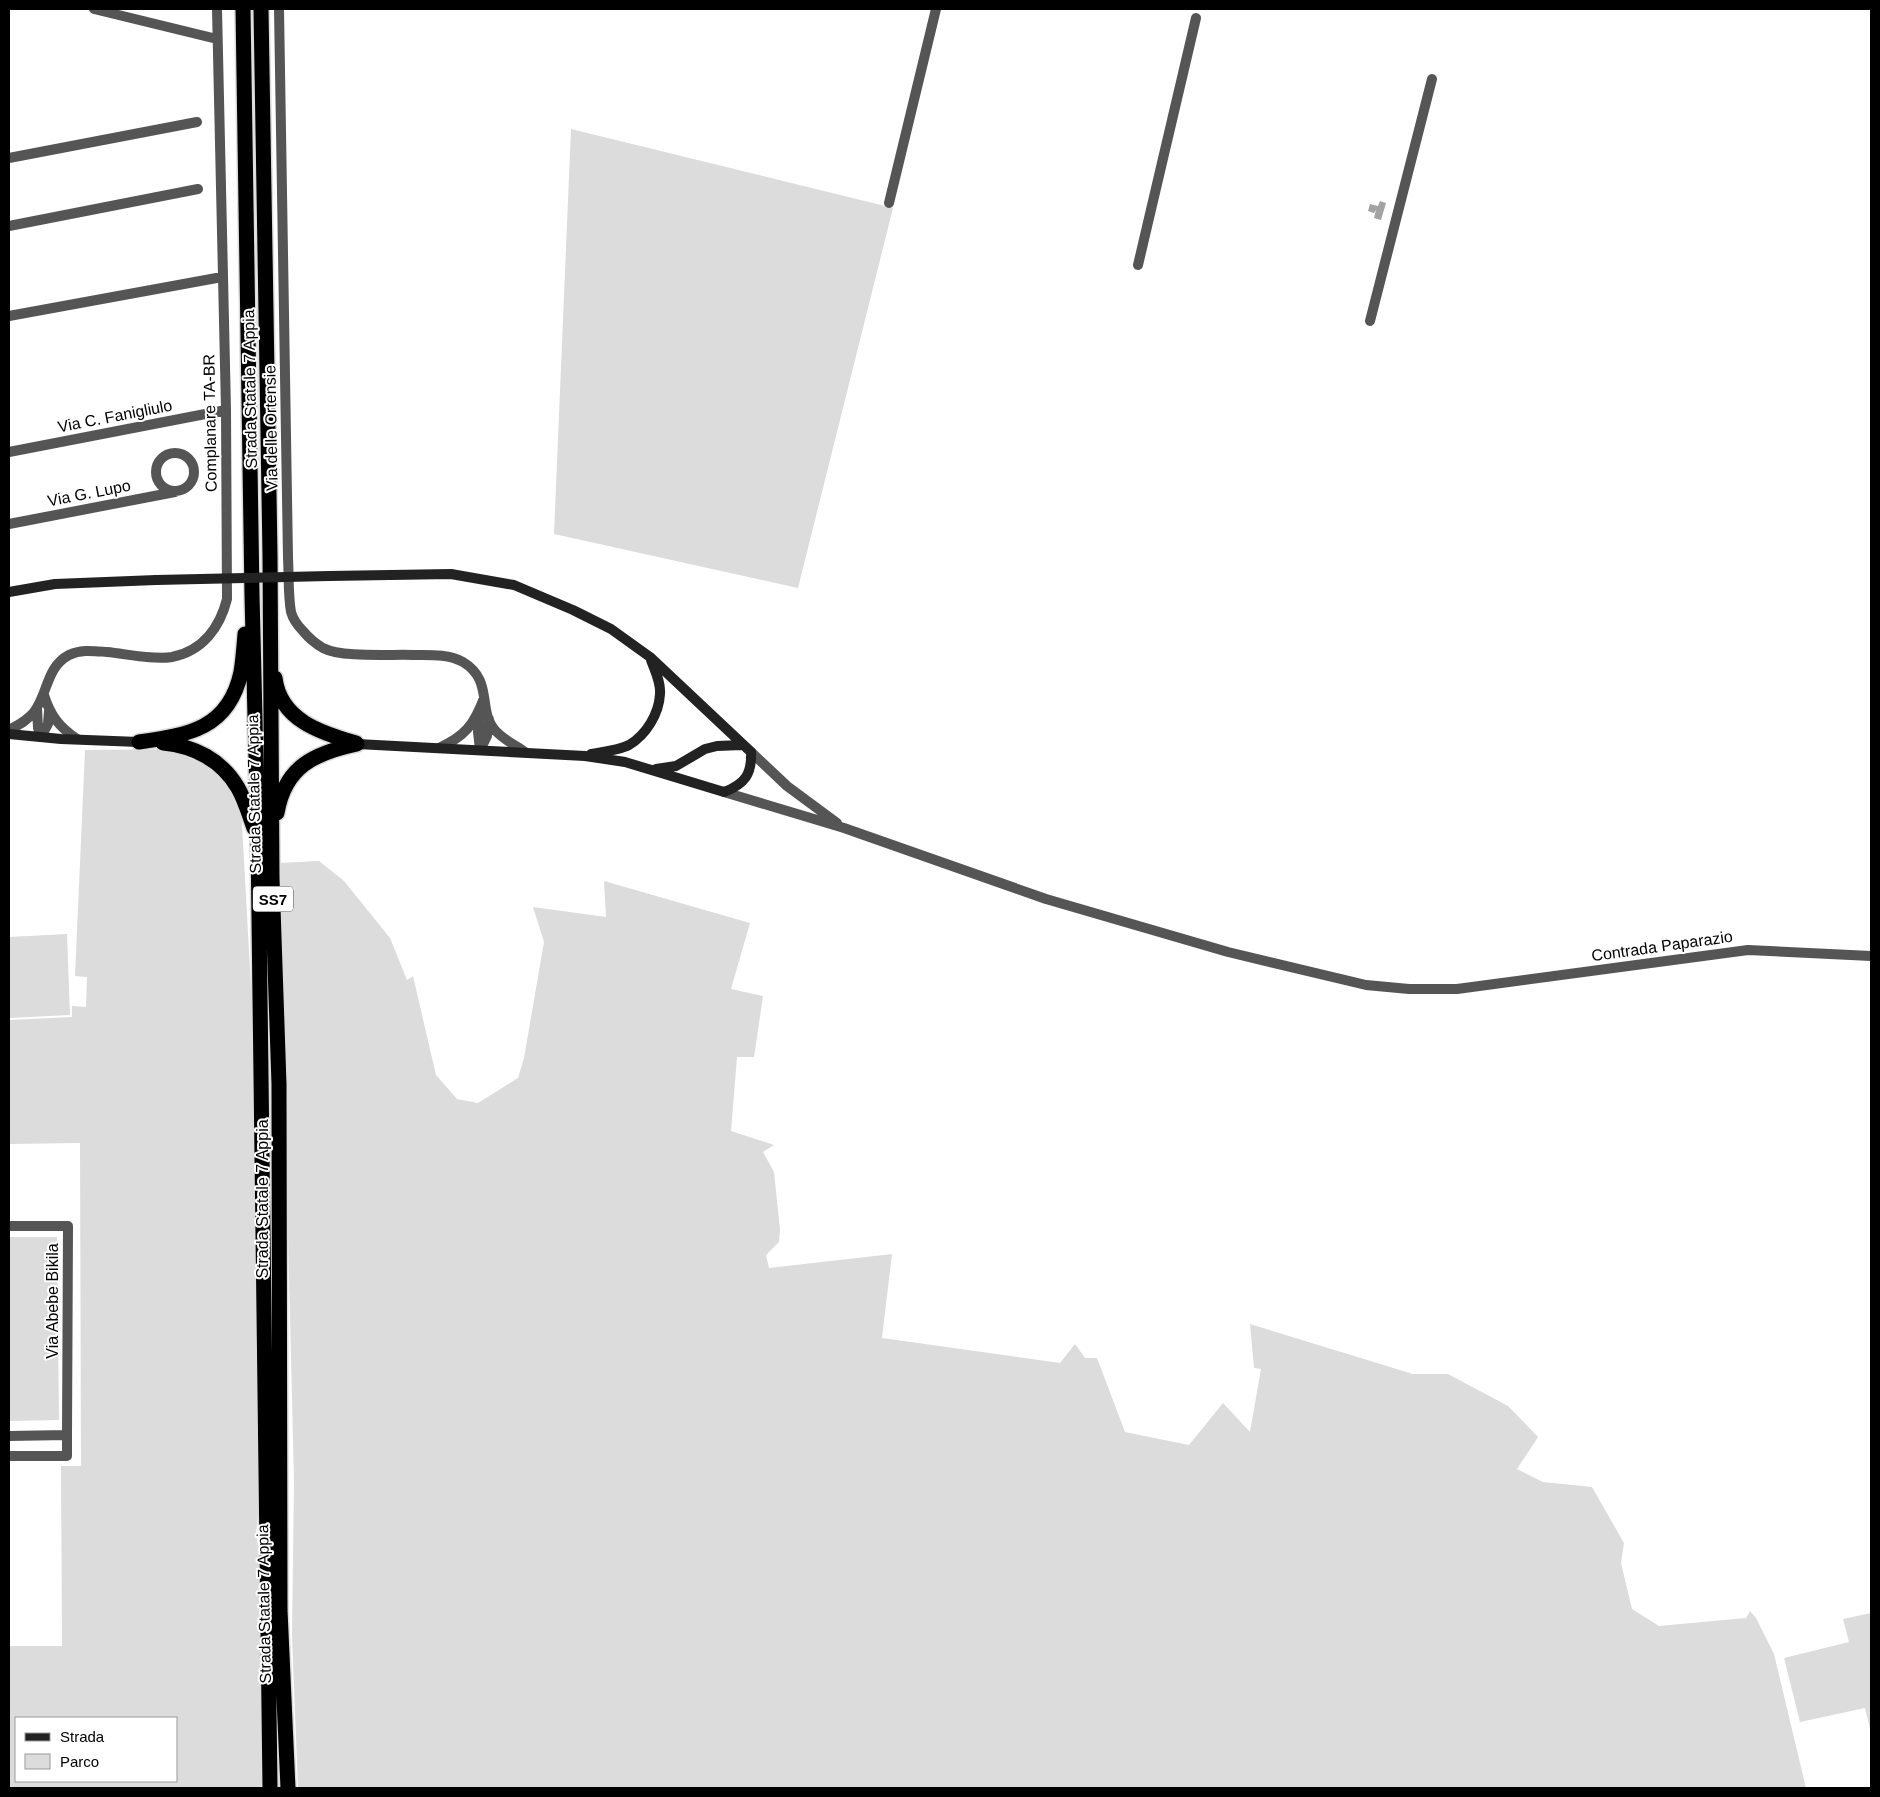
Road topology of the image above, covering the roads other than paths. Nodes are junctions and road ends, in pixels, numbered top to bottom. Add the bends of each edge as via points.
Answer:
1 (94, 9) edge
2 (217, 9) edge
3 (243, 9) edge
4 (261, 9) edge
5 (279, 9) edge
6 (936, 9) edge
7 (1196, 18) dead end
8 (217, 39) junction
9 (1432, 79) dead end
10 (197, 122) dead end
11 (9, 158) edge
12 (198, 189) dead end
13 (889, 203) dead end
14 (9, 226) edge
15 (1138, 265) dead end
16 (222, 277) junction
17 (9, 316) edge
18 (1370, 321) dead end
19 (226, 410) junction
20 (9, 452) edge
21 (175, 492) dead end
22 (9, 524) edge
23 (9, 592) edge
24 (252, 595) junction
25 (269, 627) junction
26 (650, 657) junction
27 (44, 695) junction
28 (485, 697) junction
29 (37, 708) junction
30 (49, 711) junction
31 (479, 713) junction
32 (489, 718) junction
33 (9, 730) edge
34 (9, 734) edge
35 (41, 737) junction
36 (77, 739) junction
37 (139, 742) junction
38 (358, 744) junction
39 (742, 745) junction
40 (439, 748) junction
41 (480, 750) junction
42 (525, 752) junction
43 (751, 752) junction
44 (585, 756) junction
45 (653, 769) junction
46 (724, 792) junction
47 (844, 828) junction
48 (258, 839) junction
49 (272, 878) junction
50 (1871, 956) edge
51 (9, 1226) edge
52 (66, 1435) junction
53 (9, 1436) edge
54 (9, 1456) edge
55 (270, 1788) edge
56 (288, 1788) edge

1 - 8 street
2 - 8 street, Complanare TA-BR
3 - 24 highway, Strada Statale 7 Appia / SS7
4 - 25 highway, Strada Statale 7 Appia / SS7
5 - 28 street, Via delle Ortensie via 291,613 307,636 324,649 348,654 452,657 472,670 481,681
6 - 13 street
7 - 15 street
8 - 16 street, Complanare TA-BR
9 - 18 street
10 - 11 street
12 - 14 street
16 - 17 street
16 - 19 street, Complanare TA-BR
19 - 20 street, Via C. Fanigliulo
19 - 27 street, Complanare TA-BR via 227,599 215,629 201,644 172,657 86,650 70,655 53,670
21 - 22 street, Via G. Lupo
23 - 26 street, bridge via 55,584 451,574 514,585 611,629
24 - 37 highway via 241,672 226,706 213,721 196,731
24 - 48 highway, Strada Statale 7 Appia / SS7
25 - 38 highway via 276,688 286,707 303,723 326,735
25 - 49 highway, Strada Statale 7 Appia / SS7
26 - 39 street
26 - 44 street via 658,676 660,694 655,714 644,733 628,746
27 - 29 street, Complanare TA-BR
27 - 30 street
28 - 31 street
28 - 32 street, Via delle Ortensie
29 - 33 street via 25,721
29 - 35 street
30 - 35 street via 48,724
30 - 36 street via 59,725
31 - 40 street via 468,730
31 - 41 street
32 - 41 street via 487,736
32 - 42 street via 494,728
34 - 35 street
35 - 36 street
36 - 37 street
37 - 48 highway via 175,744 207,755 226,771 238,788
38 - 40 street
38 - 49 highway via 314,757 288,781 276,815 276,855
39 - 43 street
39 - 45 street via 705,748 676,766
40 - 41 street
41 - 42 street
42 - 44 street
43 - 46 street via 751,763 743,782
43 - 47 street via 787,786
44 - 45 street
45 - 46 street
46 - 47 street
47 - 50 street, Contrada Paparazio via 1046,899 1228,952 1366,985 1457,989 1748,950
48 - 55 highway, Strada Statale 7 Appia / SS7
49 - 56 highway, Strada Statale 7 Appia / SS7 via 279,1084 280,1610
51 - 52 street, Via Abebe Bikila via 68,1226
52 - 53 street
52 - 54 street via 67,1456

